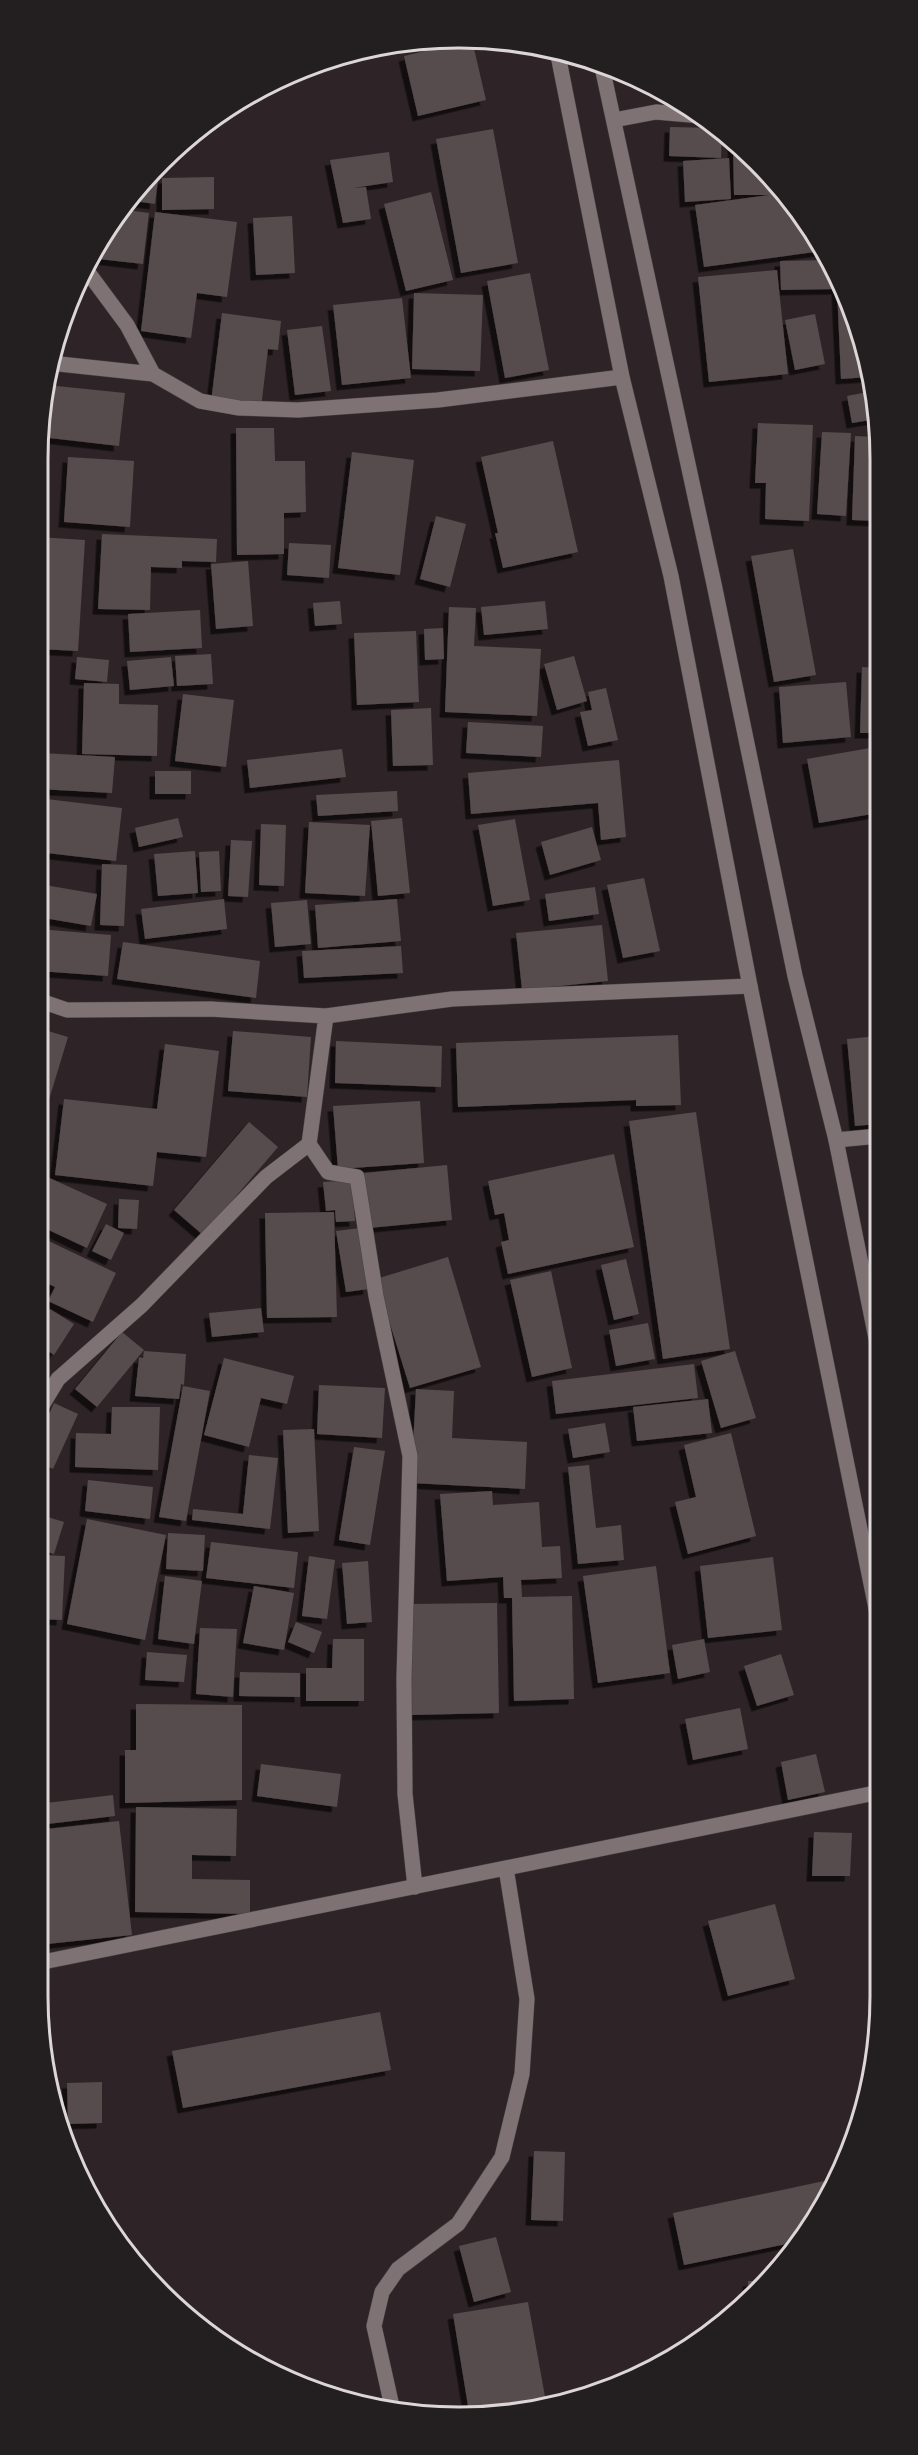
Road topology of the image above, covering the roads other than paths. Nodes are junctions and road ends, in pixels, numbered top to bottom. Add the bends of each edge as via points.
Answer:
1 (559, 61) edge
2 (605, 75) edge
3 (683, 114) edge
4 (614, 120) junction
5 (91, 276) edge
6 (59, 364) edge
7 (153, 374) junction
8 (622, 377) junction
9 (750, 986) junction
10 (48, 1003) edge
11 (326, 1016) junction
12 (870, 1137) edge
13 (836, 1140) junction
14 (309, 1144) junction
15 (870, 1308) edge
16 (48, 1396) edge
17 (870, 1579) edge
18 (870, 1794) edge
19 (506, 1868) junction
20 (414, 1887) junction
21 (48, 1961) edge
22 (391, 2401) edge

1 - 8 street
2 - 4 street
3 - 4 street via 656,112
4 - 13 street via 795,976
5 - 7 street via 127,325
6 - 7 street
7 - 8 street via 200,401 239,408 298,410 438,400
8 - 9 street via 671,576
9 - 11 street via 452,999
9 - 17 street
10 - 11 street via 68,1010 210,1009
11 - 14 street
12 - 13 street
13 - 15 street
14 - 16 street via 266,1177 142,1305 58,1379
14 - 20 street via 328,1172 357,1178 376,1296 410,1456 404,1679 405,1771
18 - 19 street
19 - 20 street
19 - 22 street via 527,1999 522,2074 502,2157 458,2224 398,2269 382,2292 374,2326
20 - 21 street

